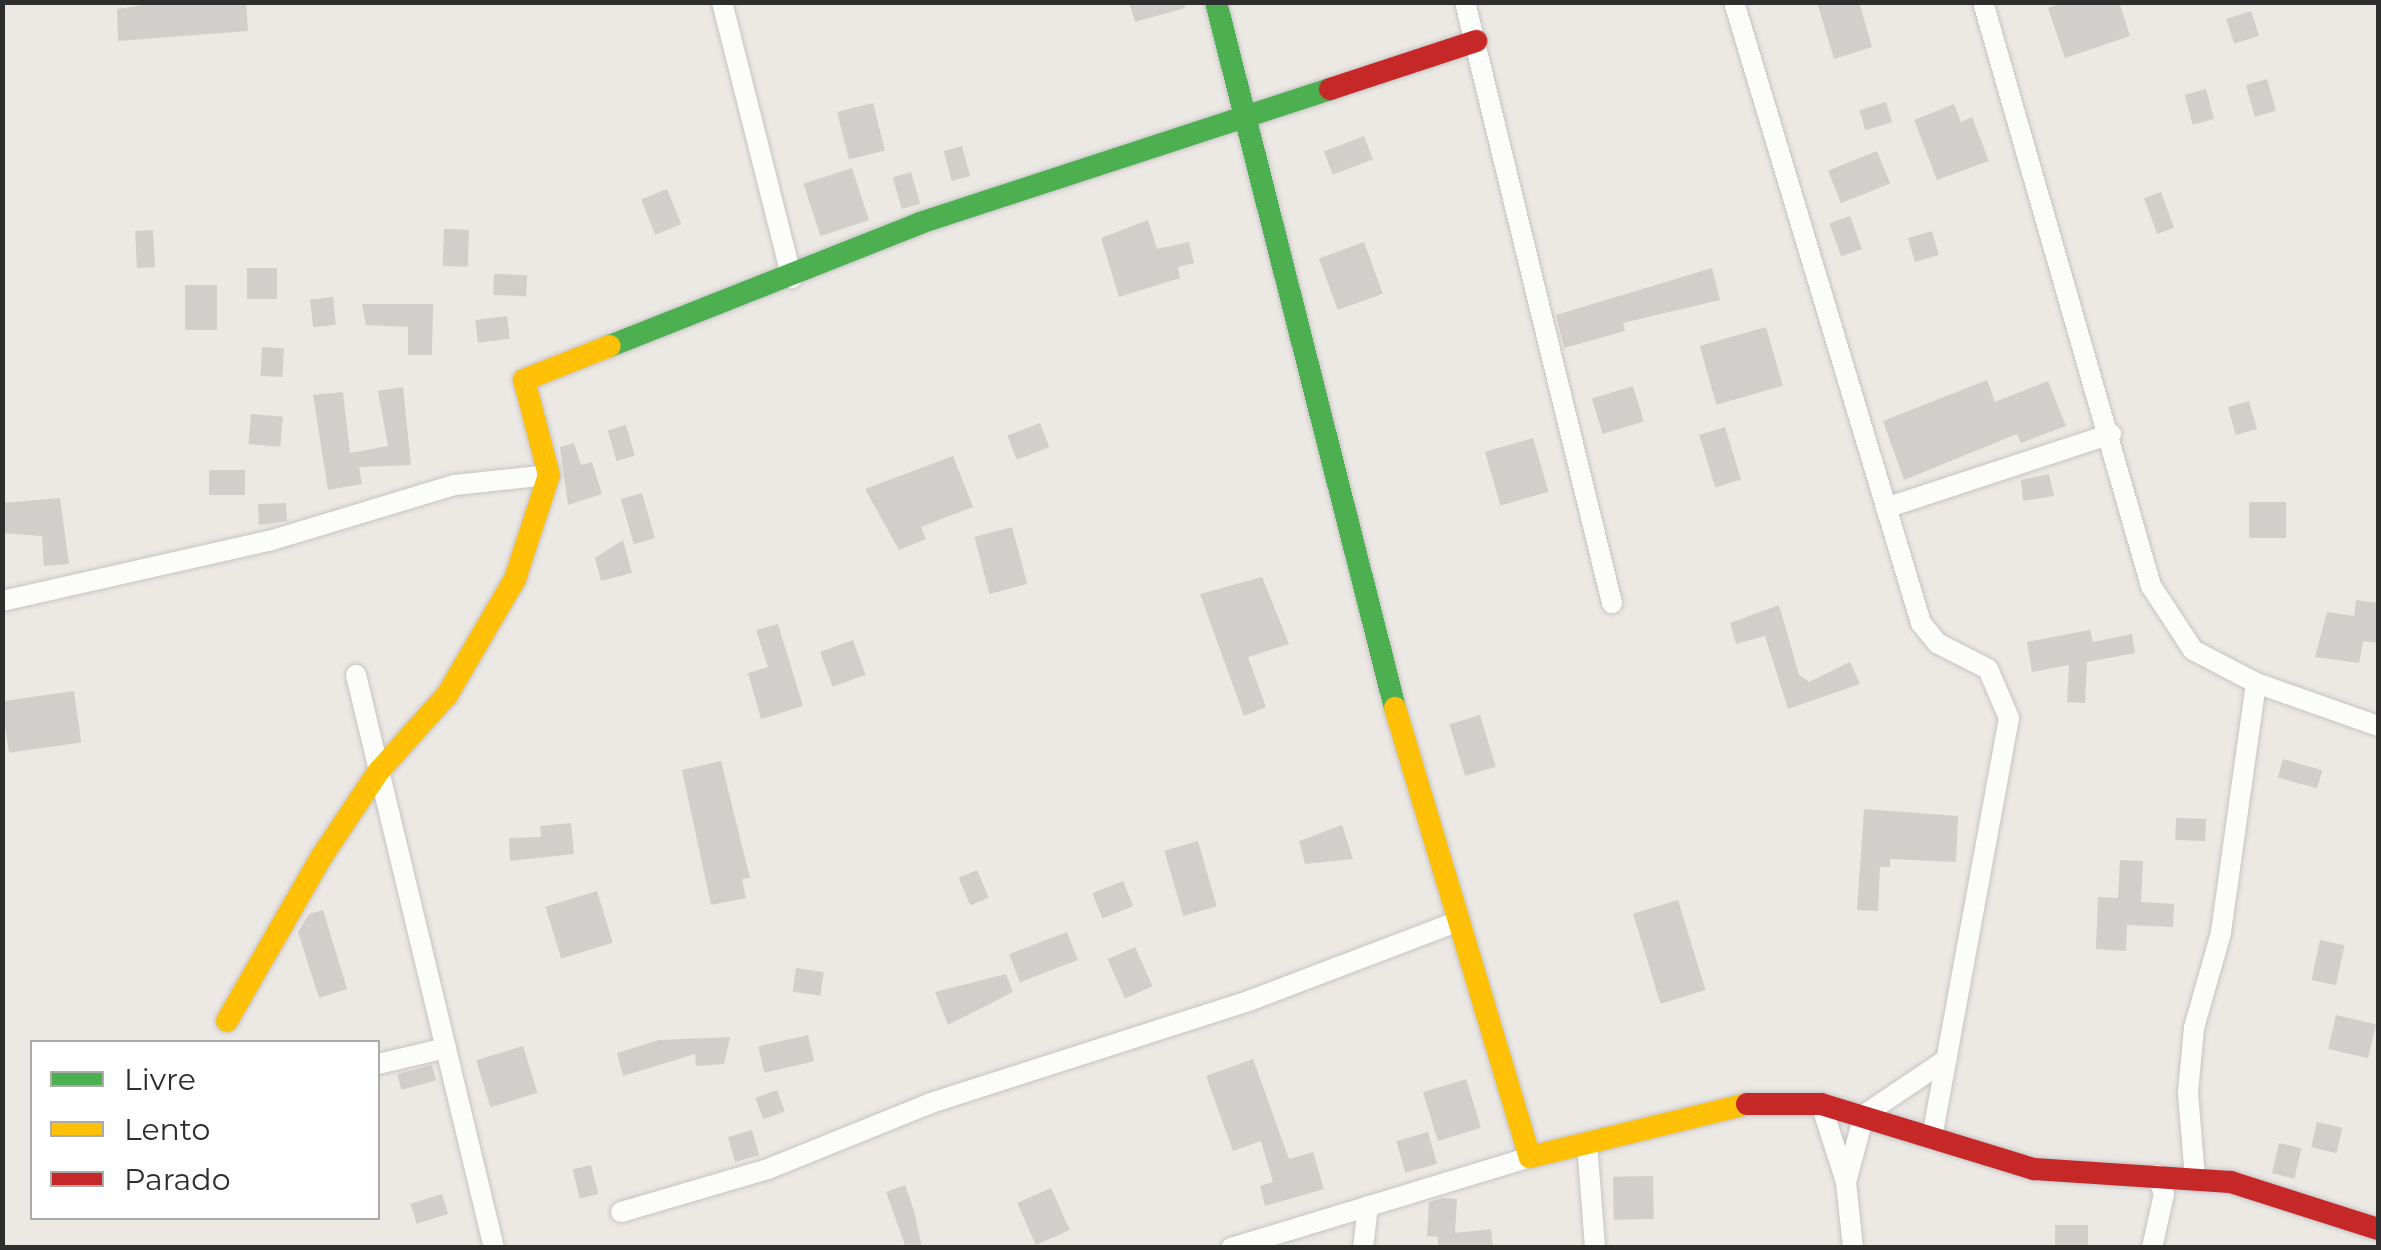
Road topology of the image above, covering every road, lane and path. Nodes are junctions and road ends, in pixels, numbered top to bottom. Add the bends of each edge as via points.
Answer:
1 (722, 2) edge
2 (1216, 2) edge
3 (1466, 2) edge
4 (1734, 2) edge
5 (1983, 2) edge
6 (1476, 41) junction
7 (1245, 119) junction
8 (792, 278) junction
9 (2111, 434) junction
10 (549, 474) junction
11 (1886, 508) junction
12 (2, 601) edge
13 (1612, 603) dead end
14 (356, 674) dead end
15 (2256, 684) junction
16 (2378, 726) edge
17 (379, 771) junction
18 (1459, 921) junction
19 (227, 1020) dead end
20 (446, 1048) junction
21 (1947, 1059) junction
22 (380, 1064) edge
23 (1821, 1104) junction
24 (1864, 1115) junction
25 (1932, 1133) junction
26 (1587, 1143) junction
27 (1530, 1157) junction
28 (2157, 1176) junction
29 (2196, 1179) junction
30 (1846, 1182) junction
31 (1368, 1206) junction
32 (621, 1212) dead end
33 (2378, 1229) edge
34 (494, 1248) edge
35 (1231, 1248) edge
36 (1363, 1248) edge
37 (1596, 1248) edge
38 (1853, 1248) edge
39 (2152, 1248) edge

1 - 8 street
2 - 7 street
3 - 6 street
4 - 11 street
5 - 9 street
6 - 7 street
6 - 13 street
7 - 8 street via 920,223
7 - 18 street via 1391,696
8 - 10 street via 524,380
9 - 11 street
9 - 15 street via 2151,586 2173,625 2193,650
10 - 12 street via 455,485 270,540
10 - 17 street via 515,579 484,642
11 - 21 street via 1921,623 1937,643 1988,670 2009,718 2006,765 1974,874
14 - 17 street
15 - 16 street
15 - 29 street via 2221,933 2194,1028 2188,1093
17 - 19 street
17 - 20 street
18 - 27 street
18 - 32 street via 1251,1000 931,1103 768,1169
20 - 22 street
20 - 34 street
21 - 24 street
21 - 25 street
23 - 24 street
23 - 26 street via 1732,1104
23 - 30 street
24 - 25 street
24 - 30 street
25 - 28 street via 2034,1169
26 - 27 street
26 - 37 street
27 - 31 street
28 - 29 street
28 - 39 street via 2164,1194
29 - 33 street via 2231,1182
30 - 38 street
31 - 35 street
31 - 36 street

